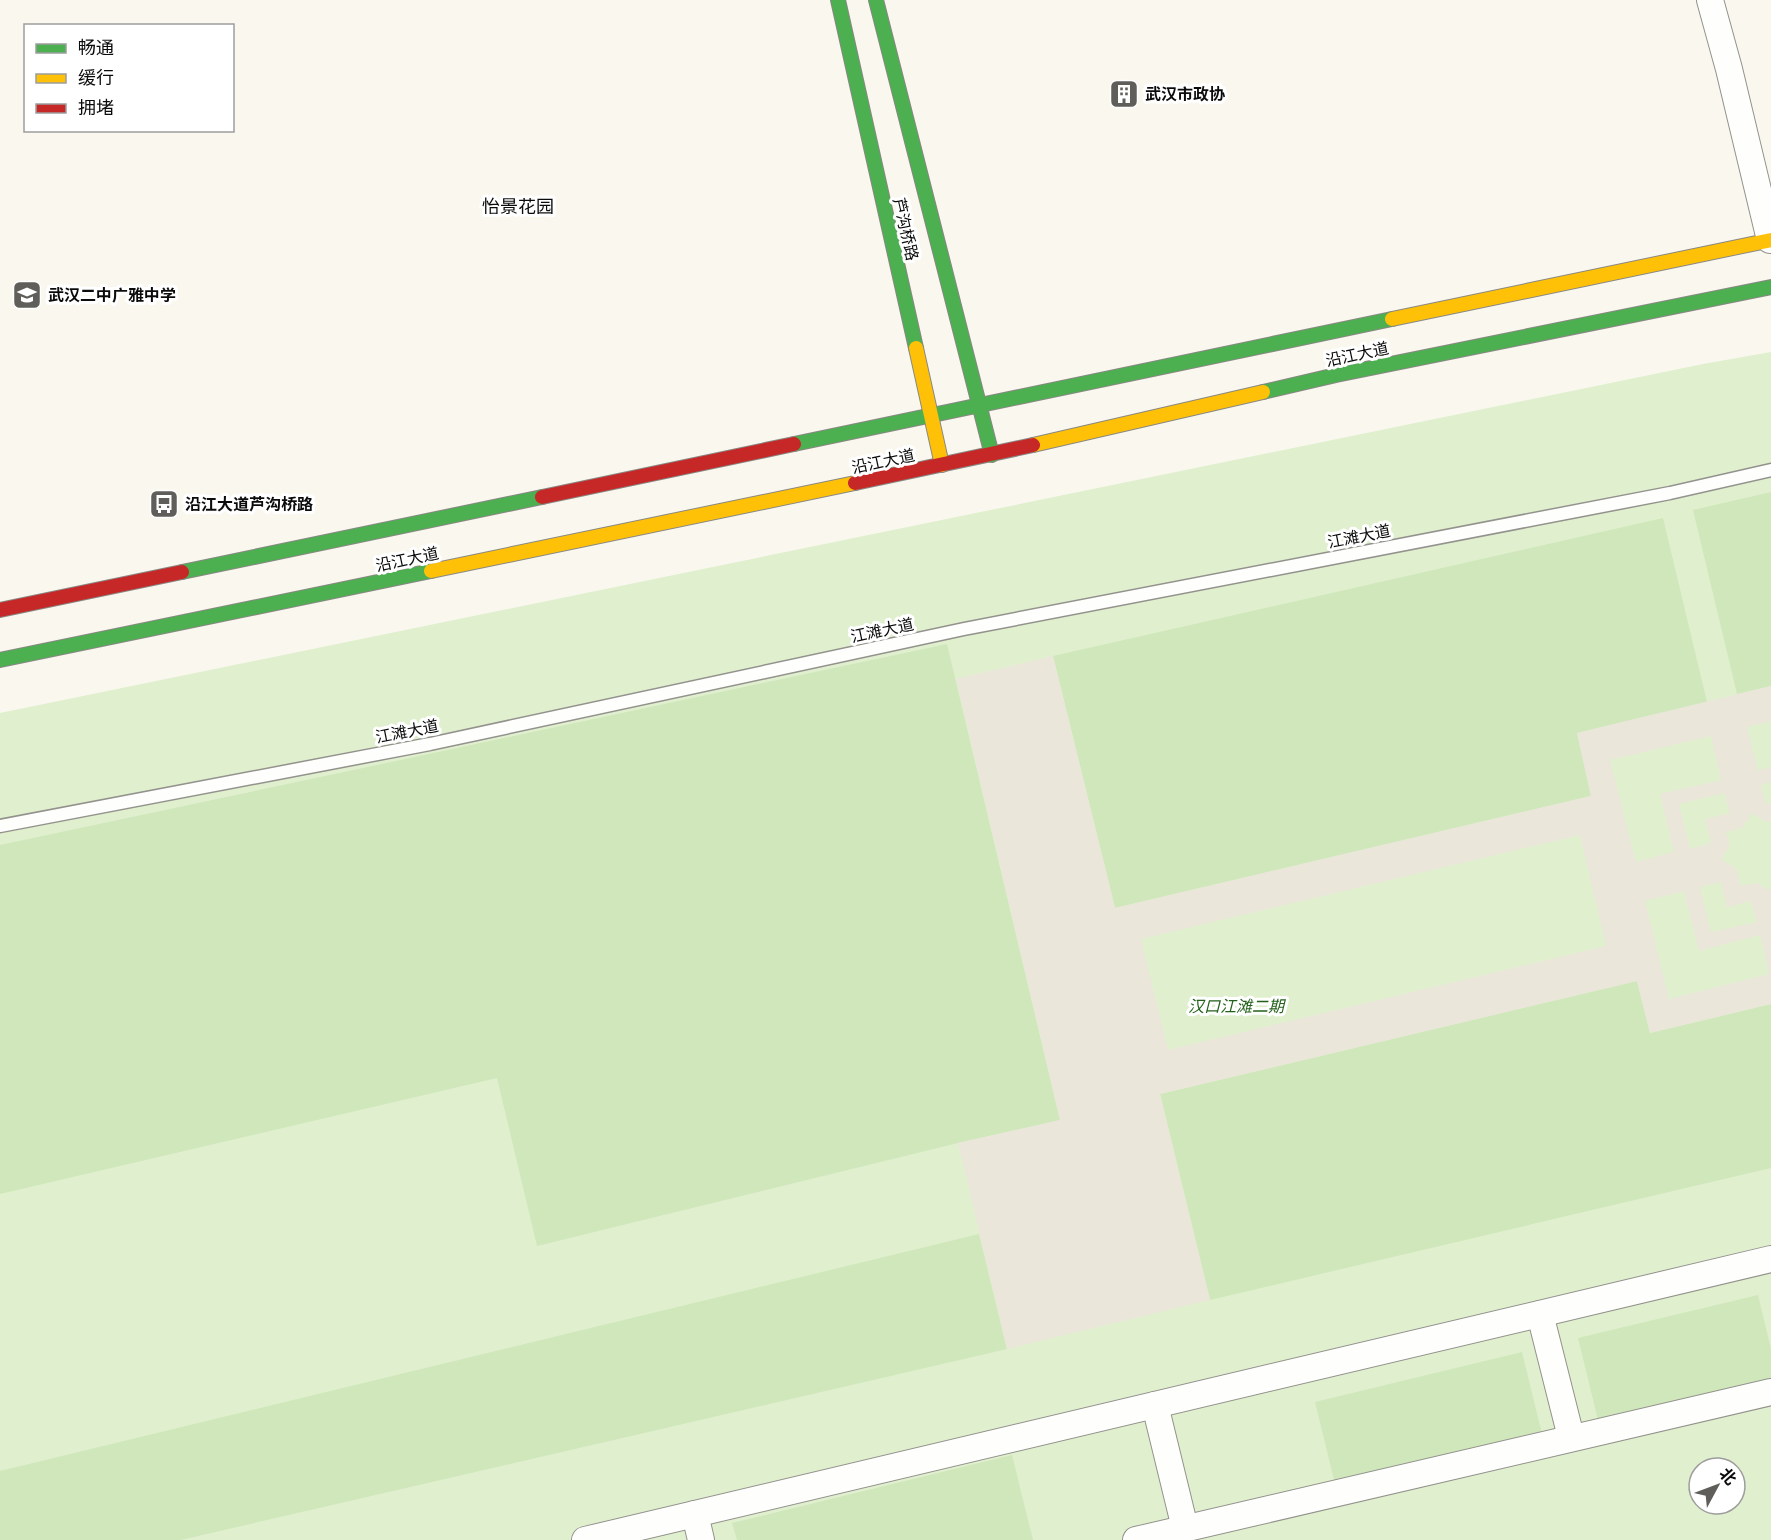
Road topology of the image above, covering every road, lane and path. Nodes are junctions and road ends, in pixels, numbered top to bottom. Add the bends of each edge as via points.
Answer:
1 (838, 0) edge
2 (876, 0) edge
3 (1710, 0) edge
4 (1771, 240) edge
5 (1771, 288) edge
6 (980, 404) junction
7 (931, 416) junction
8 (992, 455) junction
9 (942, 465) junction
10 (1771, 470) edge
11 (0, 610) edge
12 (0, 660) edge
13 (0, 826) edge
14 (1771, 1259) edge
15 (1540, 1314) junction
16 (1771, 1392) edge
17 (1155, 1405) junction
18 (1571, 1437) junction
19 (695, 1514) junction
20 (1185, 1528) junction
21 (585, 1540) edge
22 (701, 1540) edge
23 (1136, 1540) edge

1 - 7 main road, 芦沟桥路
2 - 6 main road, 芦沟桥路
3 - 4 street
4 - 6 main road, 沿江大道
5 - 8 main road, 沿江大道 via 1336,375
6 - 7 main road, 沿江大道
6 - 8 main road, 芦沟桥路
7 - 9 main road, 芦沟桥路
7 - 11 main road, 沿江大道
8 - 9 main road, 沿江大道
9 - 12 main road, 沿江大道
10 - 13 lane, 江滩大道 via 964,629 430,744
14 - 15 street
15 - 17 street
15 - 18 street
16 - 18 street
17 - 19 street
17 - 20 street
18 - 20 street
19 - 21 street
19 - 22 street
20 - 23 street

